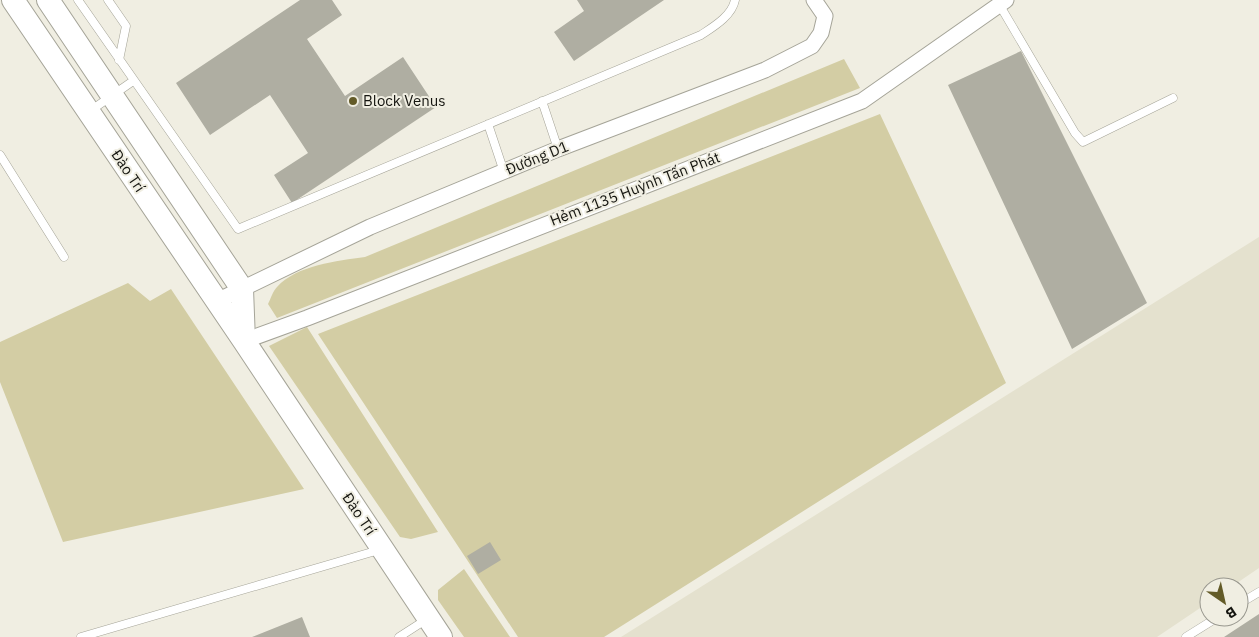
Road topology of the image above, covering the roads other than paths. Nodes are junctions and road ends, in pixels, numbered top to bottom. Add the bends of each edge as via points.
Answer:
1 (13, 0) edge
2 (48, 0) edge
3 (78, 0) edge
4 (108, 0) edge
5 (735, 0) edge
6 (814, 0) edge
7 (1003, 2) edge
8 (119, 60) junction
9 (133, 81) junction
10 (113, 95) junction
11 (1173, 98) dead end
12 (542, 102) junction
13 (88, 112) junction
14 (488, 124) junction
15 (558, 150) junction
16 (0, 155) edge
17 (504, 172) junction
18 (64, 257) dead end
19 (242, 289) junction
20 (217, 301) junction
21 (244, 341) junction
22 (383, 549) junction
23 (428, 618) junction
24 (1202, 627) edge
25 (81, 637) edge
26 (399, 637) edge
27 (441, 637) edge
28 (1186, 637) edge

1 - 13 street, Đào Trí
2 - 10 street, Đào Trí
3 - 8 lane
4 - 8 lane via 126,26
5 - 12 lane via 719,24 701,35
6 - 15 street, Đường D1 via 825,16 821,33 812,46 765,70
7 - 11 lane via 1083,142
7 - 21 street, Hẻm 1135 Huỳnh Tấn Phát via 862,101
8 - 9 lane
9 - 10 lane
9 - 14 lane via 238,230
10 - 13 lane
10 - 19 street, Đào Trí
12 - 14 lane
12 - 15 lane
13 - 20 street, Đào Trí
14 - 17 lane
15 - 17 street, Đường D1
16 - 18 lane
17 - 19 street, Đường D1 via 370,227
19 - 20 street, Đường D1
19 - 21 street
20 - 21 street, Đào Trí
21 - 22 street, Đào Trí
22 - 23 street, Đào Trí
22 - 25 lane
23 - 26 lane
23 - 27 street, Đào Trí
24 - 28 lane

